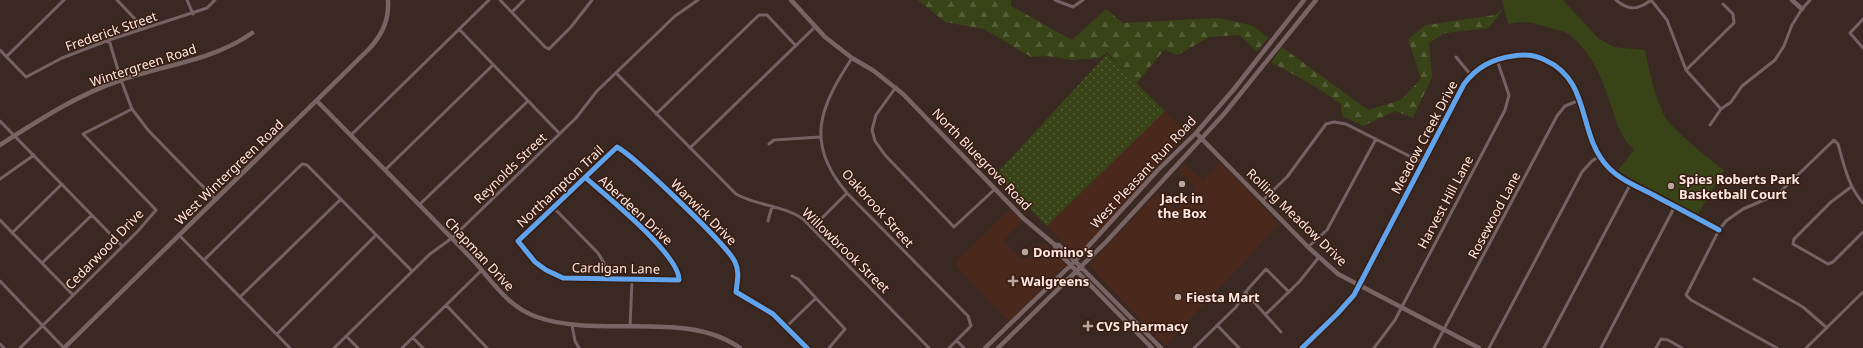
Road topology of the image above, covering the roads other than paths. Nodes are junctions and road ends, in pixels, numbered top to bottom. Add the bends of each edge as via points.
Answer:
1 (64, 0) edge
2 (117, 0) edge
3 (187, 0) edge
4 (215, 0) edge
5 (388, 0) edge
6 (489, 0) edge
7 (500, 0) edge
8 (524, 0) edge
9 (592, 0) edge
10 (698, 0) edge
11 (791, 0) edge
12 (1055, 0) edge
13 (1083, 0) edge
14 (1304, 0) edge
15 (1316, 0) edge
16 (1616, 0) edge
17 (1651, 0) edge
18 (1792, 0) edge
19 (1810, 0) edge
20 (1723, 4) dead end
21 (1802, 9) junction
22 (512, 12) junction
23 (193, 14) junction
24 (1289, 19) junction
25 (1863, 19) edge
26 (1296, 25) junction
27 (815, 27) junction
28 (459, 29) junction
29 (140, 30) junction
30 (252, 33) dead end
31 (109, 40) junction
32 (796, 46) junction
33 (1863, 48) edge
34 (0, 50) edge
35 (6, 56) junction
36 (1456, 57) dead end
37 (852, 58) junction
38 (1497, 60) junction
39 (494, 65) junction
40 (1686, 70) junction
41 (616, 73) junction
42 (1471, 75) junction
43 (121, 80) junction
44 (896, 87) junction
45 (528, 100) junction
46 (1580, 100) junction
47 (317, 101) junction
48 (132, 109) junction
49 (1721, 109) junction
50 (656, 114) junction
51 (0, 121) edge
52 (1710, 125) dead end
53 (1196, 132) junction
54 (560, 133) junction
55 (15, 135) junction
56 (351, 135) junction
57 (820, 137) junction
58 (1203, 138) junction
59 (1376, 139) junction
60 (769, 144) dead end
61 (0, 145) edge
62 (617, 147) joint
63 (690, 148) junction
64 (34, 155) junction
65 (1600, 156) junction
66 (1423, 163) junction
67 (385, 170) junction
68 (586, 178) junction
69 (0, 179) edge
70 (1631, 183) junction
71 (62, 184) junction
72 (1851, 187) junction
73 (995, 188) junction
74 (847, 193) junction
75 (341, 199) junction
76 (216, 200) junction
77 (1263, 200) junction
78 (1863, 203) edge
79 (419, 205) junction
80 (772, 206) junction
81 (1675, 206) junction
82 (554, 208) junction
83 (1121, 210) junction
84 (92, 215) junction
85 (1129, 217) junction
86 (0, 220) edge
87 (768, 222) dead end
88 (812, 228) junction
89 (1719, 230) junction
90 (1863, 232) edge
91 (12, 233) junction
92 (179, 235) junction
93 (376, 235) junction
94 (452, 238) junction
95 (518, 241) joint
96 (1055, 245) junction
97 (122, 246) junction
98 (1308, 247) junction
99 (1318, 257) junction
100 (204, 260) junction
101 (1075, 261) junction
102 (42, 263) junction
103 (1071, 265) junction
104 (1082, 267) junction
105 (482, 270) junction
106 (412, 271) junction
107 (1077, 271) junction
108 (792, 276) dead end
109 (1754, 279) dead end
110 (608, 280) junction
111 (632, 280) junction
112 (680, 280) joint
113 (0, 282) edge
114 (1359, 284) junction
115 (1245, 292) junction
116 (1289, 292) junction
117 (1863, 292) edge
118 (73, 295) junction
119 (240, 297) junction
120 (816, 298) junction
121 (1119, 304) junction
122 (446, 305) junction
123 (1401, 307) junction
124 (1114, 309) junction
125 (1025, 310) junction
126 (1266, 314) junction
127 (1031, 317) junction
128 (1131, 317) junction
129 (1127, 322) junction
130 (572, 324) junction
131 (43, 326) junction
132 (1217, 326) junction
133 (630, 327) junction
134 (786, 327) junction
135 (1827, 328) junction
136 (1444, 330) junction
137 (1281, 332) dead end
138 (277, 334) junction
139 (346, 336) junction
140 (413, 338) junction
141 (956, 341) junction
142 (0, 344) edge
143 (1235, 344) junction
144 (4, 348) edge
145 (20, 348) edge
146 (64, 348) edge
147 (290, 348) edge
148 (334, 348) edge
149 (358, 348) edge
150 (402, 348) edge
151 (423, 348) edge
152 (487, 348) edge
153 (579, 348) edge
154 (740, 348) edge
155 (808, 348) edge
156 (828, 348) edge
157 (929, 348) edge
158 (949, 348) edge
159 (964, 348) edge
160 (985, 348) edge
161 (998, 348) edge
162 (1152, 348) edge
163 (1161, 348) edge
164 (1194, 348) edge
165 (1231, 348) edge
166 (1239, 348) edge
167 (1302, 348) edge
168 (1374, 348) edge
169 (1434, 348) edge
170 (1478, 348) edge
171 (1489, 348) edge
172 (1544, 348) edge
173 (1601, 348) edge
174 (1656, 348) edge
175 (1682, 348) edge
176 (1777, 348) edge
177 (1806, 348) edge

1 - 35 street
2 - 29 street via 136,19
3 - 23 street
4 - 23 street, Frederick Street via 207,8
5 - 47 main road, West Wintergreen Road via 387,20 379,37
6 - 28 street
7 - 22 street
8 - 22 street
9 - 22 street via 571,27 549,49
10 - 41 street, Reynolds Street via 675,16
11 - 27 main road, North Bluegrove Road
12 - 13 street via 1073,7
14 - 24 main road, West Pleasant Run Road
15 - 26 main road, West Pleasant Run Road
16 - 17 street via 1633,9
17 - 40 street via 1667,20
18 - 21 main road
19 - 21 street
20 - 40 street via 1733,14 1734,23
21 - 49 street via 1775,60 1752,77 1731,102
23 - 29 street, Frederick Street
24 - 26 main road
24 - 53 main road, West Pleasant Run Road via 1234,89
25 - 33 street via 1850,33
26 - 58 main road, West Pleasant Run Road via 1242,94
27 - 32 street
27 - 37 main road, North Bluegrove Road
28 - 39 street
28 - 56 street
29 - 31 street, Frederick Street
30 - 43 main road, Wintergreen Road via 220,52
31 - 35 street, Frederick Street via 62,58 26,77
31 - 43 street
32 - 50 street via 767,15 759,15
32 - 63 street
34 - 35 street, Frederick Street
36 - 42 street
37 - 44 main road, North Bluegrove Road via 874,70
37 - 57 street, Oakbrook Street via 828,98 821,122
38 - 42 street, Meadow Creek Drive
38 - 46 street, Meadow Creek Drive via 1521,54 1550,62 1568,76
38 - 123 street, Harvest Hill Lane via 1509,95 1505,110
39 - 45 street
39 - 67 street
40 - 49 street
41 - 50 street, Willowbrook Street
41 - 54 street, Reynolds Street
42 - 66 street, Meadow Creek Drive via 1458,93
43 - 48 street
43 - 55 main road, Wintergreen Road via 75,99
44 - 73 main road, North Bluegrove Road
44 - 73 street via 876,115 872,130 874,141 954,227
45 - 54 street
45 - 79 street
46 - 65 street, Meadow Creek Drive
46 - 136 street, Rosewood Lane via 1566,106 1557,116
47 - 56 main road, Chapman Drive
47 - 76 main road, West Wintergreen Road
48 - 76 street via 148,130
48 - 97 street, Cedarwood Drive via 83,134 156,210
49 - 52 street
50 - 63 street, Willowbrook Street
51 - 55 street
53 - 58 main road, Rolling Meadow Drive
53 - 83 main road, West Pleasant Run Road
54 - 94 street, Reynolds Street
55 - 61 main road, Wintergreen Road
55 - 64 street
56 - 67 main road, Chapman Drive
57 - 60 street via 774,140
57 - 74 street, Oakbrook Street via 832,171
58 - 77 main road, Rolling Meadow Drive
58 - 85 main road, West Pleasant Run Road
59 - 66 street
59 - 77 street via 1339,121 1326,124 1286,177
59 - 98 street via 1327,230
62 - 68 street, Northampton Trail
62 - 134 street, Warwick Drive via 660,183 731,254 738,271 736,292 766,309
63 - 80 street, Willowbrook Street via 736,194
64 - 69 street
64 - 71 street
65 - 70 street, Meadow Creek Drive via 1612,171
65 - 171 street via 1582,172
66 - 114 street, Meadow Creek Drive
67 - 79 main road, Chapman Drive
68 - 82 street, Northampton Trail
68 - 112 street, Aberdeen Drive via 665,251
70 - 81 street, Meadow Creek Drive
70 - 172 street
71 - 84 street
71 - 91 street
72 - 78 street
72 - 89 street via 1838,144 1834,140 1778,194 1743,209
72 - 90 street via 1831,202 1794,238 1793,244 1828,264
73 - 96 main road, North Bluegrove Road
74 - 88 street
74 - 141 street, Oakbrook Street via 968,316 971,326
75 - 93 street
75 - 100 street via 307,165 302,164
75 - 119 street
76 - 92 main road, West Wintergreen Road
77 - 98 main road, Rolling Meadow Drive
79 - 94 main road, Chapman Drive
80 - 87 street
80 - 88 street, Willowbrook Street via 793,212
81 - 89 street, Meadow Creek Drive
81 - 173 street
82 - 95 street, Northampton Trail
82 - 110 street via 598,253 604,263
83 - 85 main road
83 - 101 main road, West Pleasant Run Road
84 - 97 street
84 - 102 street
85 - 104 main road, West Pleasant Run Road
86 - 91 street
88 - 157 street, Willowbrook Street
89 - 176 street via 1686,295
91 - 102 street
92 - 100 street
92 - 146 main road, West Wintergreen Road
93 - 106 street
93 - 138 street
94 - 105 main road, Chapman Drive
94 - 106 street, Reynolds Street
95 - 110 street, Cardigan Lane via 535,262 563,278
96 - 101 main road, North Bluegrove Road via 1059,245
96 - 103 main road, North Bluegrove Road via 1056,250
97 - 118 street, Cedarwood Drive
98 - 99 main road, Rolling Meadow Drive
99 - 114 main road, Rolling Meadow Drive via 1338,274
99 - 116 street
100 - 119 street
101 - 103 main road, West Pleasant Run Road
101 - 104 main road, North Bluegrove Road
102 - 118 street
103 - 107 main road, North Bluegrove Road
103 - 125 main road, West Pleasant Run Road
104 - 107 main road, West Pleasant Run Road
104 - 121 main road, North Bluegrove Road
105 - 122 street
105 - 130 main road, Chapman Drive via 498,291 514,305 545,320
106 - 139 street, Reynolds Street
107 - 124 main road, North Bluegrove Road
107 - 127 main road, West Pleasant Run Road
108 - 120 street
109 - 135 street via 1803,307
110 - 111 street, Cardigan Lane
111 - 112 street, Cardigan Lane
111 - 133 street
113 - 131 street
114 - 123 main road, Rolling Meadow Drive
114 - 167 street, Meadow Creek Drive via 1348,302
115 - 116 street via 1266,269
115 - 126 street
115 - 132 street via 1236,307
116 - 126 street
117 - 135 street
118 - 131 street, Cedarwood Drive
119 - 138 street
120 - 134 street
120 - 156 street via 845,330
121 - 124 main road
121 - 128 main road, North Bluegrove Road
122 - 140 street
122 - 152 street
123 - 136 main road, Rolling Meadow Drive
123 - 168 street, Harvest Hill Lane via 1390,328
124 - 129 main road, North Bluegrove Road
125 - 127 main road
125 - 160 main road, West Pleasant Run Road
126 - 137 street
127 - 161 main road, West Pleasant Run Road
128 - 129 main road
128 - 163 main road, North Bluegrove Road
129 - 162 main road, North Bluegrove Road
130 - 133 main road, Chapman Drive
130 - 153 street
131 - 145 street, Cedarwood Drive
131 - 146 street
132 - 143 street
132 - 164 street
133 - 154 main road, Chapman Drive via 696,329 718,335
134 - 155 street, Warwick Drive
135 - 177 street
136 - 169 street, Rosewood Lane
136 - 170 main road, Rolling Meadow Drive
138 - 147 street
139 - 148 street, Reynolds Street
139 - 149 street
140 - 150 street
140 - 151 street
141 - 158 street
141 - 159 street
142 - 144 street
143 - 165 street
143 - 166 street
174 - 175 street via 1661,339

